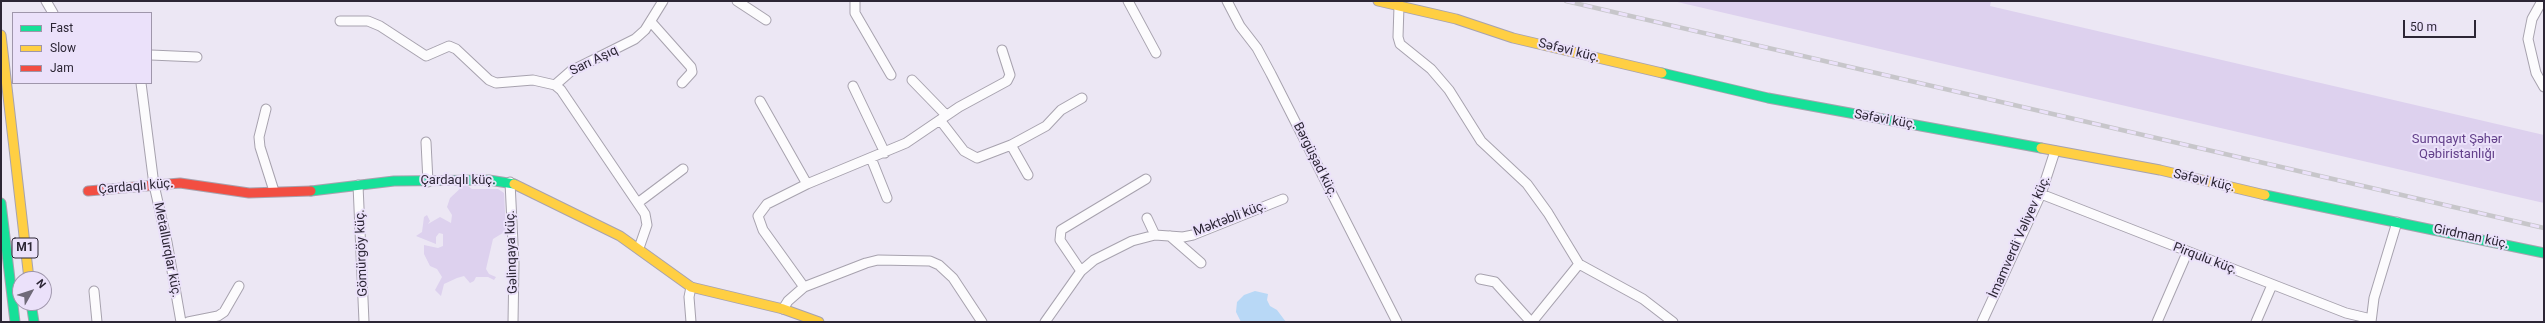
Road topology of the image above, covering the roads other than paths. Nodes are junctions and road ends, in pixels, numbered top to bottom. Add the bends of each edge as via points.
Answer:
1 (46, 1) edge
2 (663, 1) edge
3 (736, 1) edge
4 (855, 1) edge
5 (1128, 1) edge
6 (1227, 1) edge
7 (1378, 1) edge
8 (2542, 1) edge
9 (1399, 6) junction
10 (52, 12) edge
11 (766, 20) dead end
12 (340, 21) dead end
13 (650, 22) junction
14 (1, 35) edge
15 (1002, 50) dead end
16 (1156, 53) dead end
17 (152, 56) edge
18 (196, 57) dead end
19 (891, 75) dead end
20 (912, 80) dead end
21 (682, 83) dead end
22 (141, 84) edge
23 (555, 85) junction
24 (853, 86) dead end
25 (2544, 87) edge
26 (1082, 98) dead end
27 (760, 101) dead end
28 (266, 109) dead end
29 (943, 118) junction
30 (426, 142) dead end
31 (1011, 145) junction
32 (2055, 151) junction
33 (885, 153) junction
34 (871, 158) junction
35 (683, 169) dead end
36 (1028, 175) dead end
37 (1146, 179) dead end
38 (428, 182) junction
39 (510, 182) junction
40 (807, 184) junction
41 (154, 185) junction
42 (358, 185) junction
43 (88, 191) dead end
44 (274, 191) junction
45 (2041, 194) junction
46 (887, 198) dead end
47 (1283, 199) dead end
48 (639, 202) junction
49 (1, 203) edge
50 (1147, 218) dead end
51 (2397, 222) junction
52 (1155, 234) junction
53 (1170, 236) junction
54 (639, 248) junction
55 (2187, 253) junction
56 (2544, 253) edge
57 (1201, 263) dead end
58 (1579, 264) junction
59 (28, 271) edge
60 (1081, 271) junction
61 (1480, 279) dead end
62 (2272, 285) junction
63 (239, 286) dead end
64 (691, 287) junction
65 (804, 287) junction
66 (94, 292) dead end
67 (783, 310) junction
68 (33, 311) edge
69 (2371, 320) edge
70 (14, 322) edge
71 (34, 322) edge
72 (97, 322) edge
73 (181, 322) edge
74 (188, 322) edge
75 (364, 322) edge
76 (513, 322) edge
77 (691, 322) edge
78 (819, 322) edge
79 (982, 322) edge
80 (1045, 322) edge
81 (1397, 322) edge
82 (1532, 322) edge
83 (1673, 322) edge
84 (1982, 322) edge
85 (2157, 322) edge
86 (2256, 322) edge

1 - 10 street
2 - 13 street, Sarı Aşıq
3 - 11 street
4 - 19 street via 856,13
5 - 16 street
6 - 81 street, Bərgüşad küç. via 1271,74
7 - 9 main road, Səfəvi küç.
8 - 25 street via 2532,19 2528,39 2536,73
9 - 32 main road, Səfəvi küç. via 1456,19 1513,38 1768,98
9 - 58 street via 1400,44 1431,70 1449,90 1481,141 1527,184 1548,212
12 - 23 street via 368,21 426,56 449,46 496,83 533,80
13 - 21 street via 691,67 692,72
13 - 23 street, Sarı Aşıq via 631,42 571,71
14 - 59 main road, M1
15 - 29 street via 1010,75 1007,81
17 - 18 street
20 - 29 street
22 - 41 street, Metallurqlar küç.
23 - 48 street
24 - 33 street
26 - 31 street via 1061,110 1046,126
27 - 40 street
28 - 44 street via 259,137
29 - 31 street via 970,156 977,158
29 - 33 street via 906,143
30 - 38 street
31 - 36 street
32 - 45 street, İmamverdi Vəliyev küç.
32 - 51 main road, Səfəvi küç. via 2160,170 2316,207
33 - 34 street
34 - 40 street
34 - 46 street
35 - 48 street
37 - 60 street via 1062,230 1060,240
38 - 39 main road, Çardaqlı küç.
38 - 42 main road, Çardaqlı küç. via 394,181
39 - 54 main road, Çardaqlı küç.
39 - 76 street, Gəlinqaya küç. via 514,264
40 - 65 street via 767,204 758,216 763,230
41 - 43 main road, Çardaqlı küç.
41 - 44 main road, Çardaqlı küç. via 180,184 249,193
41 - 73 street, Metallurqlar küç.
42 - 44 main road, Çardaqlı küç. via 323,191
42 - 75 street, Gömürgöy küç.
45 - 55 street, Pirqulu küç.
45 - 84 street, İmamverdi Vəliyev küç.
47 - 53 street, Məktəbli küç. via 1193,235
48 - 54 street via 646,214 647,225
49 - 70 main road, M1
50 - 52 street
51 - 56 main road, Girdman küç.
51 - 69 street via 2374,298
52 - 53 street, Məktəbli küç.
52 - 60 street, Məktəbli küç. via 1132,241 1094,260
53 - 57 street
54 - 64 main road, Çardaqlı küç. via 658,265
55 - 62 street, Pirqulu küç.
55 - 85 street
58 - 82 street
58 - 83 street via 1643,299
60 - 80 street, Məktəbli küç.
61 - 82 street via 1495,282
62 - 69 street, Pirqulu küç.
62 - 86 street
63 - 74 street via 224,312 218,316
64 - 67 main road, Çardaqlı küç.
64 - 77 street
65 - 67 street via 788,301
65 - 79 street via 878,260 930,261 939,265 952,278
66 - 72 street
67 - 78 main road, Çardaqlı küç.
68 - 71 main road

